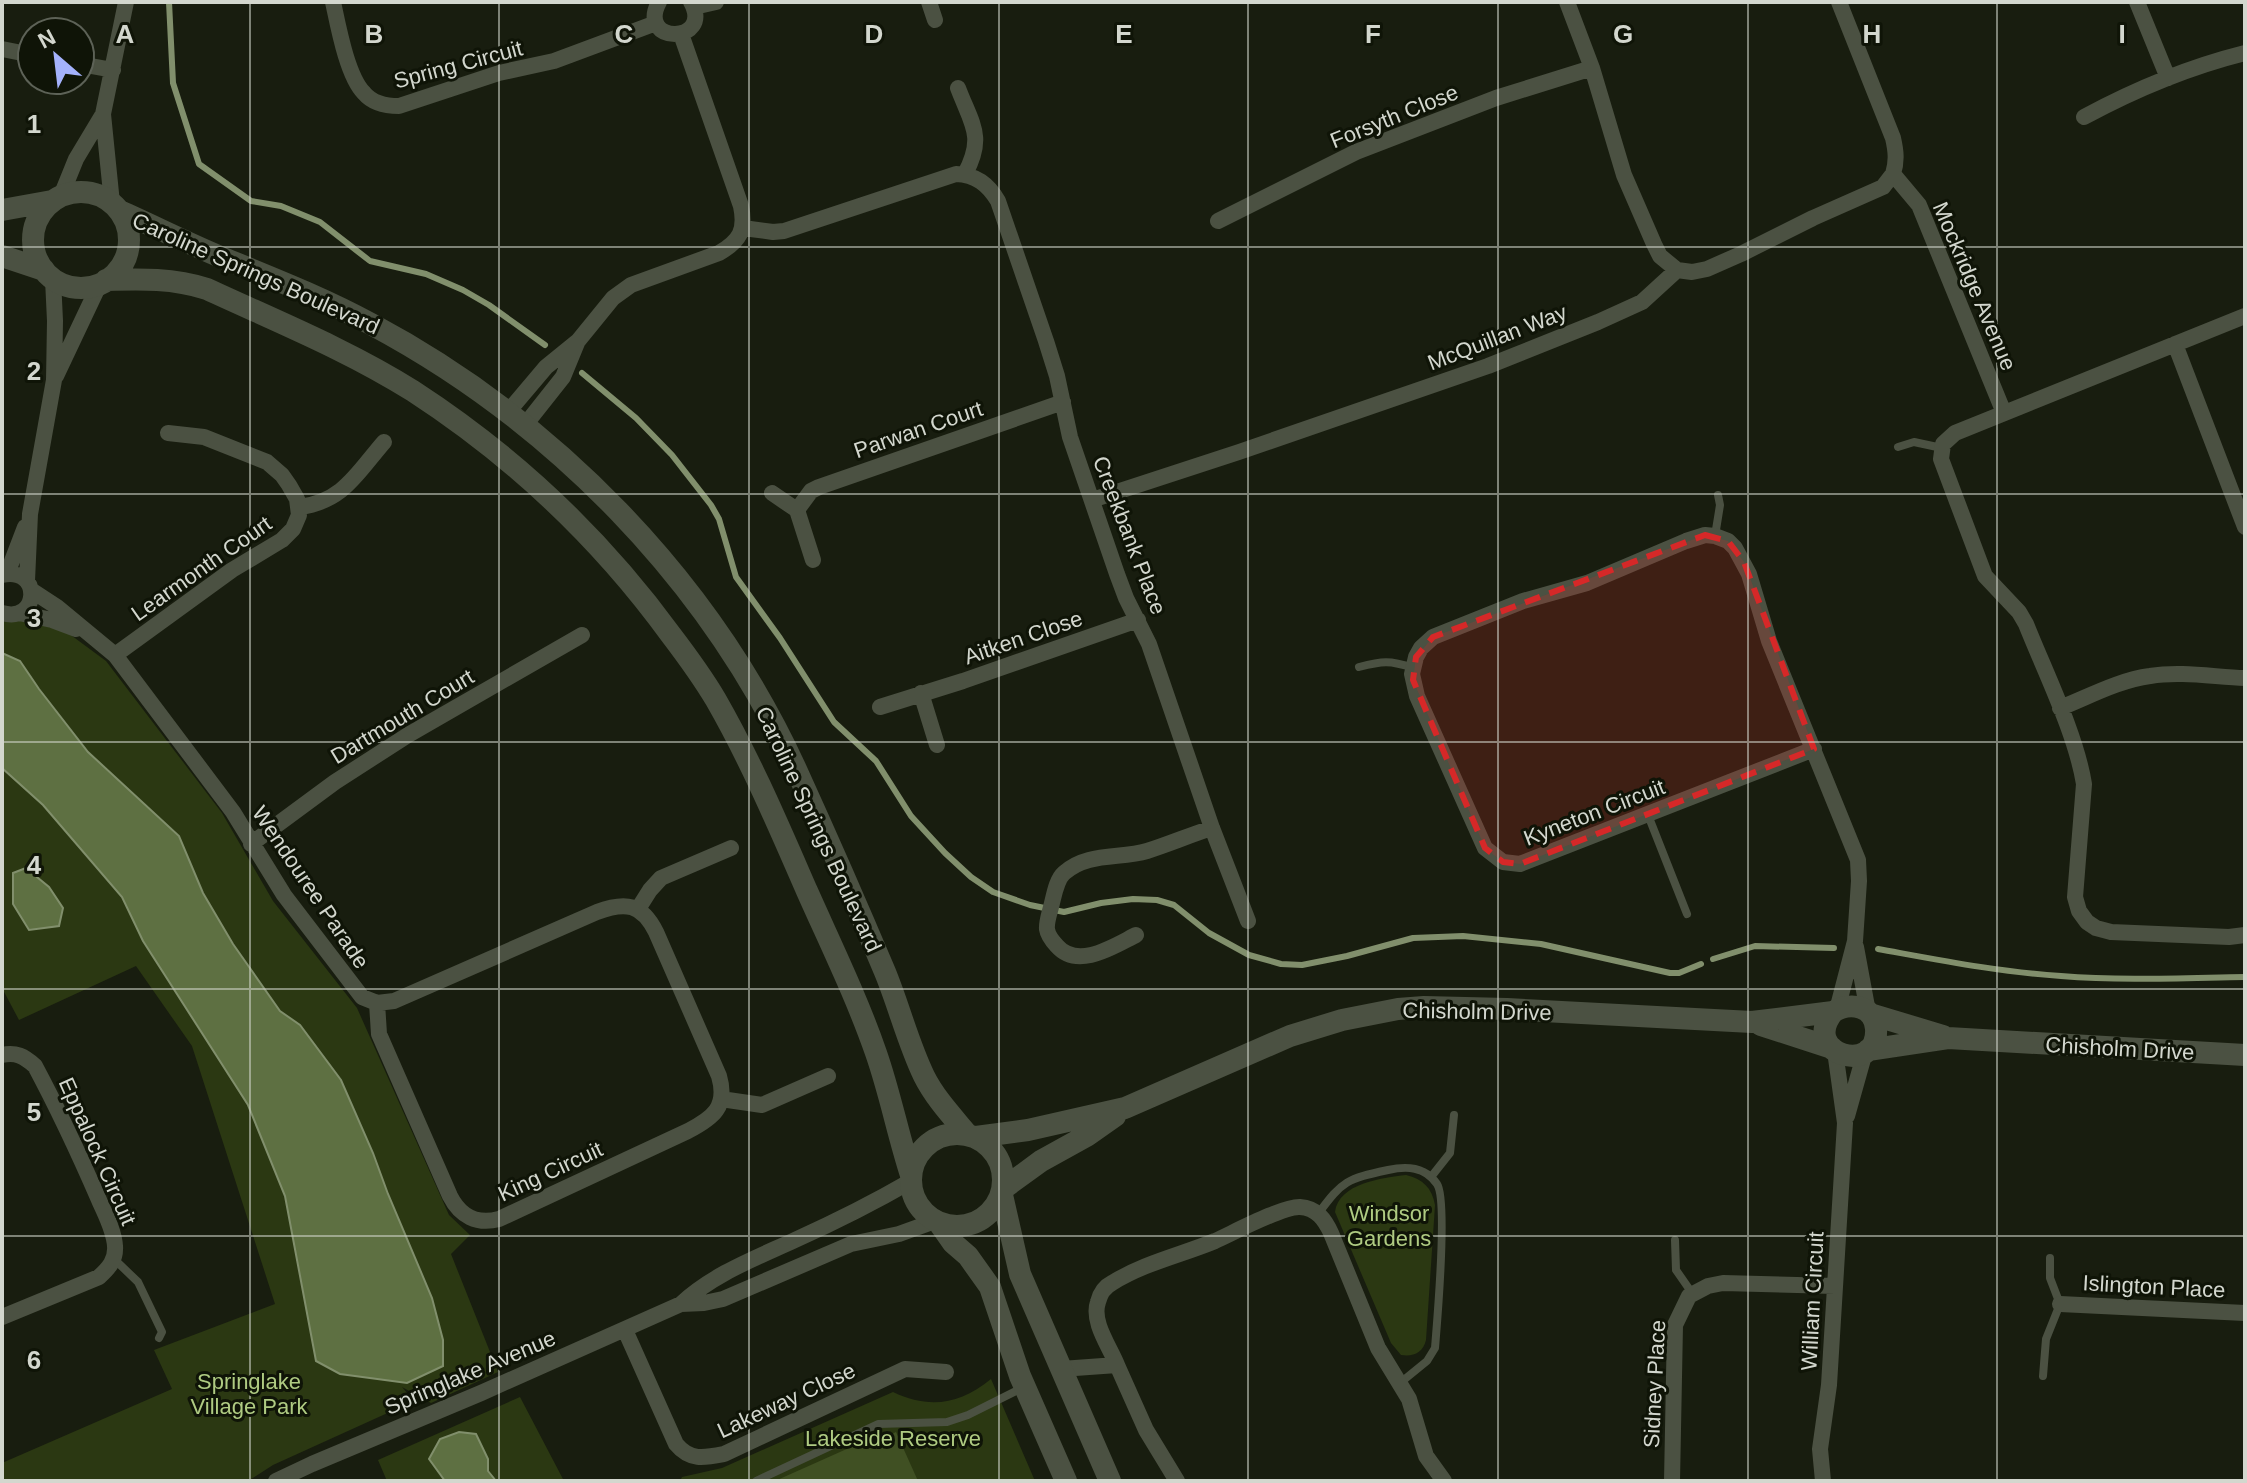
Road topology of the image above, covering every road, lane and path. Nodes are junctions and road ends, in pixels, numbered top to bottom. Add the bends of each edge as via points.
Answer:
1 (126, 2) edge
2 (333, 2) edge
3 (659, 2) edge
4 (716, 2) edge
5 (929, 2) edge
6 (1567, 2) edge
7 (1839, 2) edge
8 (2137, 2) edge
9 (693, 4) edge
10 (935, 20) dead end
11 (656, 23) junction
12 (681, 34) junction
13 (2245, 53) edge
14 (96, 67) edge
15 (1592, 68) junction
16 (113, 70) junction
17 (2168, 78) junction
18 (958, 88) dead end
19 (103, 114) junction
20 (2084, 117) dead end
21 (965, 174) junction
22 (1893, 174) junction
23 (57, 198) junction
24 (116, 207) junction
25 (2, 210) edge
26 (1218, 221) dead end
27 (743, 228) junction
28 (2, 256) edge
29 (1677, 270) junction
30 (48, 274) junction
31 (103, 282) junction
32 (2245, 316) edge
33 (2175, 344) junction
34 (54, 380) junction
35 (1063, 402) junction
36 (2004, 413) junction
37 (516, 419) junction
38 (168, 433) dead end
39 (384, 442) dead end
40 (1898, 447) dead end
41 (1942, 448) junction
42 (494, 450) junction
43 (772, 493) dead end
44 (1718, 495) dead end
45 (1092, 500) junction
46 (299, 507) junction
47 (797, 510) junction
48 (30, 514) junction
49 (2245, 527) edge
50 (1715, 536) junction
51 (813, 560) dead end
52 (4, 574) edge
53 (29, 586) junction
54 (11, 613) edge
55 (1138, 620) junction
56 (85, 632) junction
57 (582, 635) dead end
58 (115, 655) junction
59 (1359, 667) dead end
60 (1413, 668) junction
61 (2245, 678) edge
62 (921, 693) junction
63 (880, 707) dead end
64 (2060, 708) junction
65 (937, 745) dead end
66 (1814, 749) junction
67 (1648, 815) junction
68 (1212, 828) junction
69 (251, 844) junction
70 (731, 848) dead end
71 (638, 909) junction
72 (1687, 914) dead end
73 (1248, 921) dead end
74 (1136, 935) dead end
75 (2245, 935) edge
76 (1855, 941) junction
77 (377, 1003) junction
78 (1835, 1011) junction
79 (1869, 1013) junction
80 (1752, 1022) junction
81 (1948, 1038) junction
82 (1833, 1050) junction
83 (1866, 1051) junction
84 (2, 1055) edge
85 (2245, 1055) edge
86 (828, 1076) dead end
87 (721, 1099) junction
88 (1125, 1108) junction
89 (1454, 1115) dead end
90 (1845, 1123) junction
91 (971, 1136) junction
92 (1431, 1177) junction
93 (911, 1178) junction
94 (1003, 1191) junction
95 (1318, 1214) junction
96 (937, 1222) junction
97 (1675, 1240) dead end
98 (2050, 1258) dead end
99 (114, 1259) junction
100 (1835, 1286) junction
101 (1692, 1293) junction
102 (681, 1304) junction
103 (2060, 1304) junction
104 (2245, 1313) edge
105 (2, 1317) edge
106 (625, 1330) junction
107 (159, 1338) dead end
108 (1117, 1365) junction
109 (1061, 1369) junction
110 (946, 1372) dead end
111 (2043, 1376) dead end
112 (1400, 1383) junction
113 (1025, 1387) junction
114 (276, 1481) edge
115 (756, 1481) edge
116 (1066, 1481) edge
117 (1110, 1481) edge
118 (1177, 1481) edge
119 (1444, 1481) edge
120 (1672, 1481) edge
121 (1823, 1481) edge

1 - 16 street
2 - 11 street, Spring Circuit via 358,86 372,100 391,106 554,61
3 - 11 street
4 - 9 street
5 - 10 street
6 - 15 street
7 - 22 street via 1893,138
8 - 17 street
9 - 12 street via 695,20
11 - 12 street via 664,32
12 - 27 street via 741,206
13 - 17 street
14 - 16 street
15 - 26 street, Forsyth Close via 1356,152
15 - 29 street via 1624,175 1660,256
16 - 19 street
17 - 20 street
18 - 21 street via 977,144
19 - 23 street
19 - 24 street
21 - 27 street via 784,231
21 - 35 street, Creekbank Place via 984,183 998,201
22 - 29 street via 1883,187 1741,254 1707,269
22 - 36 street, Mockridge Avenue via 1919,205
23 - 24 main road via 88,192
23 - 25 main road
23 - 30 main road via 43,210 33,234 37,259
24 - 31 main road via 126,223 128,249 116,272
24 - 37 main road, Caroline Springs Boulevard via 372,324
27 - 37 street via 719,253 621,290 578,341 563,377
28 - 30 main road
29 - 45 street, McQuillan Way via 1642,302 1488,366
30 - 31 main road via 76,287
30 - 34 street via 55,321
31 - 34 street
31 - 42 main road, Caroline Springs Boulevard via 161,279 207,289 354,358 412,391
32 - 33 street
33 - 36 street
33 - 49 street
34 - 48 street
35 - 45 street, Creekbank Place
35 - 47 street, Parwan Court via 819,487
36 - 41 street via 1952,434
37 - 42 main road
37 - 91 main road, Caroline Springs Boulevard via 581,474 646,542 746,676 800,779 924,1076
38 - 46 street, Learmonth Court via 204,437 267,462 282,475
39 - 46 street, Learmonth Court via 334,497
40 - 41 lane via 1914,442
41 - 64 street via 1941,464 1981,569 2022,616
42 - 93 main road, Caroline Springs Boulevard via 602,550 714,697 760,785 865,1025
43 - 47 street
44 - 50 lane
45 - 55 street, Creekbank Place
46 - 58 street, Learmonth Court via 293,529 282,540
47 - 51 street
48 - 52 street
48 - 53 street
50 - 60 street via 1686,541 1587,583 1439,634 1421,648
50 - 66 street via 1728,541 1744,562 1769,641
52 - 53 street, Wendouree Parade via 20,575
53 - 54 street via 29,603
53 - 56 street, Wendouree Parade
54 - 56 street, Wendouree Parade
55 - 62 street, Aitken Close
55 - 68 street, Creekbank Place
56 - 58 street, Wendouree Parade
57 - 69 street, Dartmouth Court via 408,735
58 - 69 street, Wendouree Parade via 233,812
59 - 60 lane via 1381,661
60 - 67 street, Kyneton Circuit via 1417,696 1485,848 1503,862 1520,864
61 - 64 street via 2151,676
62 - 63 street, Aitken Close
62 - 65 street
64 - 75 street via 2084,784 2075,893 2083,917 2111,932
66 - 67 street, Kyneton Circuit
66 - 76 street via 1858,860
67 - 72 lane
68 - 73 street, Creekbank Place
68 - 74 street via 1144,852 1097,857 1071,868 1058,881 1046,926 1061,951 1080,957
69 - 77 street, Wendouree Parade via 358,994
70 - 71 street via 661,878
71 - 77 street via 609,907 394,1001
71 - 87 street via 656,932 719,1076
76 - 78 street
76 - 79 street
77 - 87 street, King Circuit via 379,1034 450,1196 458,1210 475,1220 509,1214 688,1131 712,1116
78 - 79 main road via 1853,1005
78 - 80 main road, Chisholm Drive
78 - 82 main road via 1825,1030
79 - 81 main road, Chisholm Drive
79 - 83 main road via 1877,1033
80 - 82 main road, Chisholm Drive
80 - 88 main road, Chisholm Drive via 1507,1009 1398,1009 1290,1036
81 - 83 main road, Chisholm Drive
81 - 85 main road, Chisholm Drive
82 - 83 main road via 1850,1057
82 - 90 street, William Circuit
83 - 90 street, William Circuit
84 - 99 street, Eppalock Circuit via 25,1057 35,1066 112,1232
86 - 87 street via 762,1105
88 - 91 main road, Chisholm Drive via 1028,1130
88 - 94 main road, Chisholm Drive
89 - 92 lane via 1450,1153
90 - 100 street, William Circuit
91 - 93 main road via 941,1136 930,1143 914,1163
91 - 94 main road via 989,1145 998,1158
92 - 95 lane via 1409,1167 1353,1179 1336,1189
92 - 112 lane via 1442,1197 1435,1348
93 - 96 main road via 917,1204
93 - 102 street, Springlake Avenue via 865,1208 705,1285
94 - 96 main road via 996,1207 976,1223 964,1227
94 - 109 main road via 1020,1274
95 - 108 street via 1303,1207 1287,1209 1106,1287 1097,1315
95 - 112 street via 1331,1233 1378,1348
96 - 102 street, Springlake Avenue via 851,1244 723,1299
96 - 113 main road via 990,1287
97 - 101 lane via 1676,1270
98 - 103 lane, Islington Place via 2050,1278
99 - 105 street, Eppalock Circuit via 99,1277
99 - 107 lane via 138,1282 162,1332
100 - 101 street via 1723,1283
100 - 121 street, William Circuit via 1820,1449
101 - 120 street, Sidney Place via 1675,1325
102 - 106 street, Springlake Avenue
103 - 104 street, Islington Place
103 - 111 lane, Islington Place via 2046,1339
106 - 110 street, Lakeway Close via 676,1444 699,1459 724,1454 905,1369
106 - 114 street, Springlake Avenue
108 - 109 street
108 - 118 street via 1146,1430
109 - 117 main road
112 - 119 street via 1426,1456
113 - 115 lane via 947,1422 878,1424
113 - 116 main road

